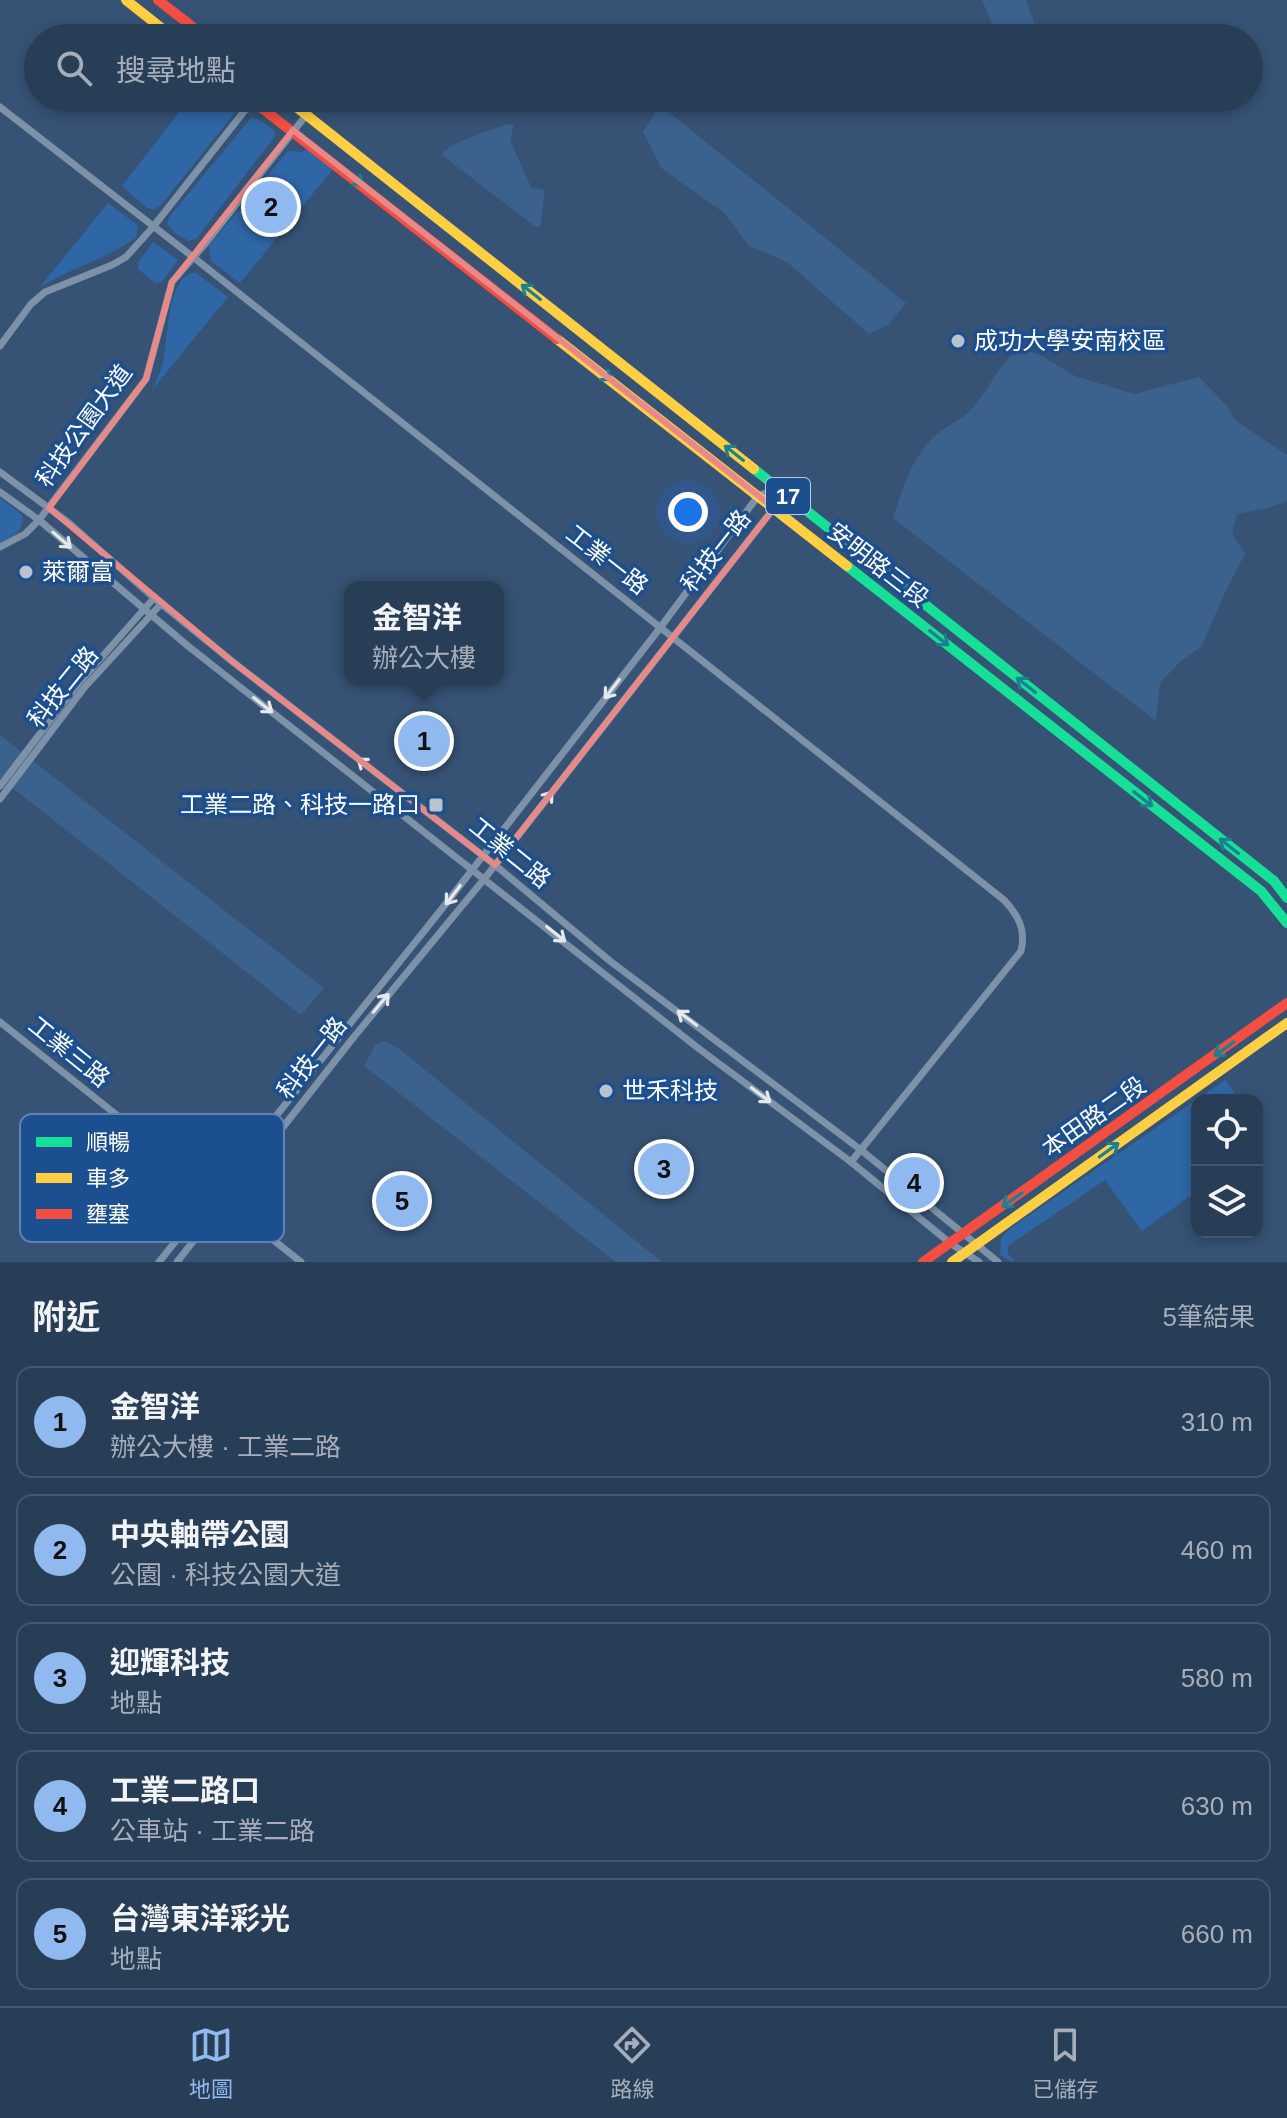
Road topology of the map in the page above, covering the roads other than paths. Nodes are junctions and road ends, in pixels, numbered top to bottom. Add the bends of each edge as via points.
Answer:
1 (126, 0) edge
2 (158, 0) edge
3 (156, 24) edge
4 (189, 24) edge
5 (0, 107) edge
6 (242, 112) edge
7 (269, 112) edge
8 (304, 112) edge
9 (307, 114) junction
10 (293, 130) junction
11 (153, 227) junction
12 (193, 257) junction
13 (0, 346) edge
14 (0, 472) edge
15 (778, 488) junction
16 (0, 492) edge
17 (758, 496) junction
18 (49, 508) junction
19 (774, 508) junction
20 (39, 520) junction
21 (0, 547) edge
22 (157, 601) junction
23 (146, 613) junction
24 (660, 628) junction
25 (673, 638) junction
26 (0, 786) edge
27 (0, 799) edge
28 (482, 855) junction
29 (495, 865) junction
30 (473, 869) junction
31 (485, 878) junction
32 (1287, 898) edge
33 (1287, 923) edge
34 (1287, 1003) edge
35 (0, 1022) edge
36 (1287, 1023) edge
37 (115, 1114) edge
38 (276, 1114) edge
39 (284, 1126) edge
40 (861, 1150) junction
41 (851, 1162) junction
42 (964, 1233) junction
43 (175, 1242) edge
44 (193, 1242) edge
45 (276, 1242) edge
46 (950, 1243) junction
47 (977, 1244) junction
48 (965, 1253) junction
49 (159, 1262) edge
50 (177, 1262) edge
51 (301, 1262) edge
52 (923, 1262) edge
53 (952, 1262) edge
54 (979, 1262) edge
55 (998, 1262) edge

1 - 3 main road
2 - 4 main road
5 - 11 street, 工業一路
6 - 11 street
7 - 10 main road, 安明路三段 / 17
8 - 9 main road, 安明路三段 / 17
9 - 10 street, 科技公園大道
15 -> 9 main road, 安明路三段 / 17
10 - 12 street, 科技公園大道
10 -> 17 main road, 安明路三段 / 17
11 - 12 street, 工業一路
11 - 13 street via 126,257 45,292
12 - 18 street, 科技公園大道 via 168,291 146,379
12 - 24 street, 工業一路
14 - 18 street, 工業二路
15 - 17 street, 科技一路
15 - 19 street, 科技一路
32 -> 15 main road, 安明路三段 / 17 via 1274,881
16 - 20 street, 工業二路
17 - 19 main road, 安明路三段 / 17
17 - 24 street, 科技一路
18 - 20 street, 科技公園大道
18 - 22 street, 工業二路
19 - 25 street, 科技一路
19 -> 33 main road, 安明路三段 / 17 via 1261,891
20 - 21 street, 科技公園大道
20 -> 23 street, 工業二路
22 - 23 street, 科技二路
28 -> 22 street, 工業二路
23 - 26 street, 科技二路 via 78,684
23 - 27 street, 科技二路
23 -> 30 street, 工業二路
24 - 25 street, 工業一路
24 -> 28 street, 科技一路
29 -> 25 street, 科技一路
25 - 40 street, 工業一路 via 1017,913 1025,936 1021,951
28 - 29 street, 工業二路
28 - 30 street, 科技一路
29 - 31 street, 科技一路
40 -> 29 street, 工業二路 via 610,961
30 - 31 street, 工業二路
30 -> 38 street, 科技一路
39 -> 31 street, 科技一路
31 -> 41 street, 工業二路
34 -> 42 main road, 本田路二段
35 - 37 street, 工業三路
47 -> 36 main road, 本田路二段
40 - 41 street, 工業一路
40 - 42 street, 工業二路
41 - 46 street, 工業二路
42 - 46 main road, 本田路二段
42 - 47 street, 工業二路
43 - 49 street, 科技一路
44 - 50 street, 科技一路
45 - 51 street, 工業三路
46 - 48 street, 工業二路
46 - 52 main road, 本田路二段
47 - 48 main road, 本田路二段
47 - 55 street, 工業二路
48 - 53 main road, 本田路二段
48 - 54 street, 工業二路

